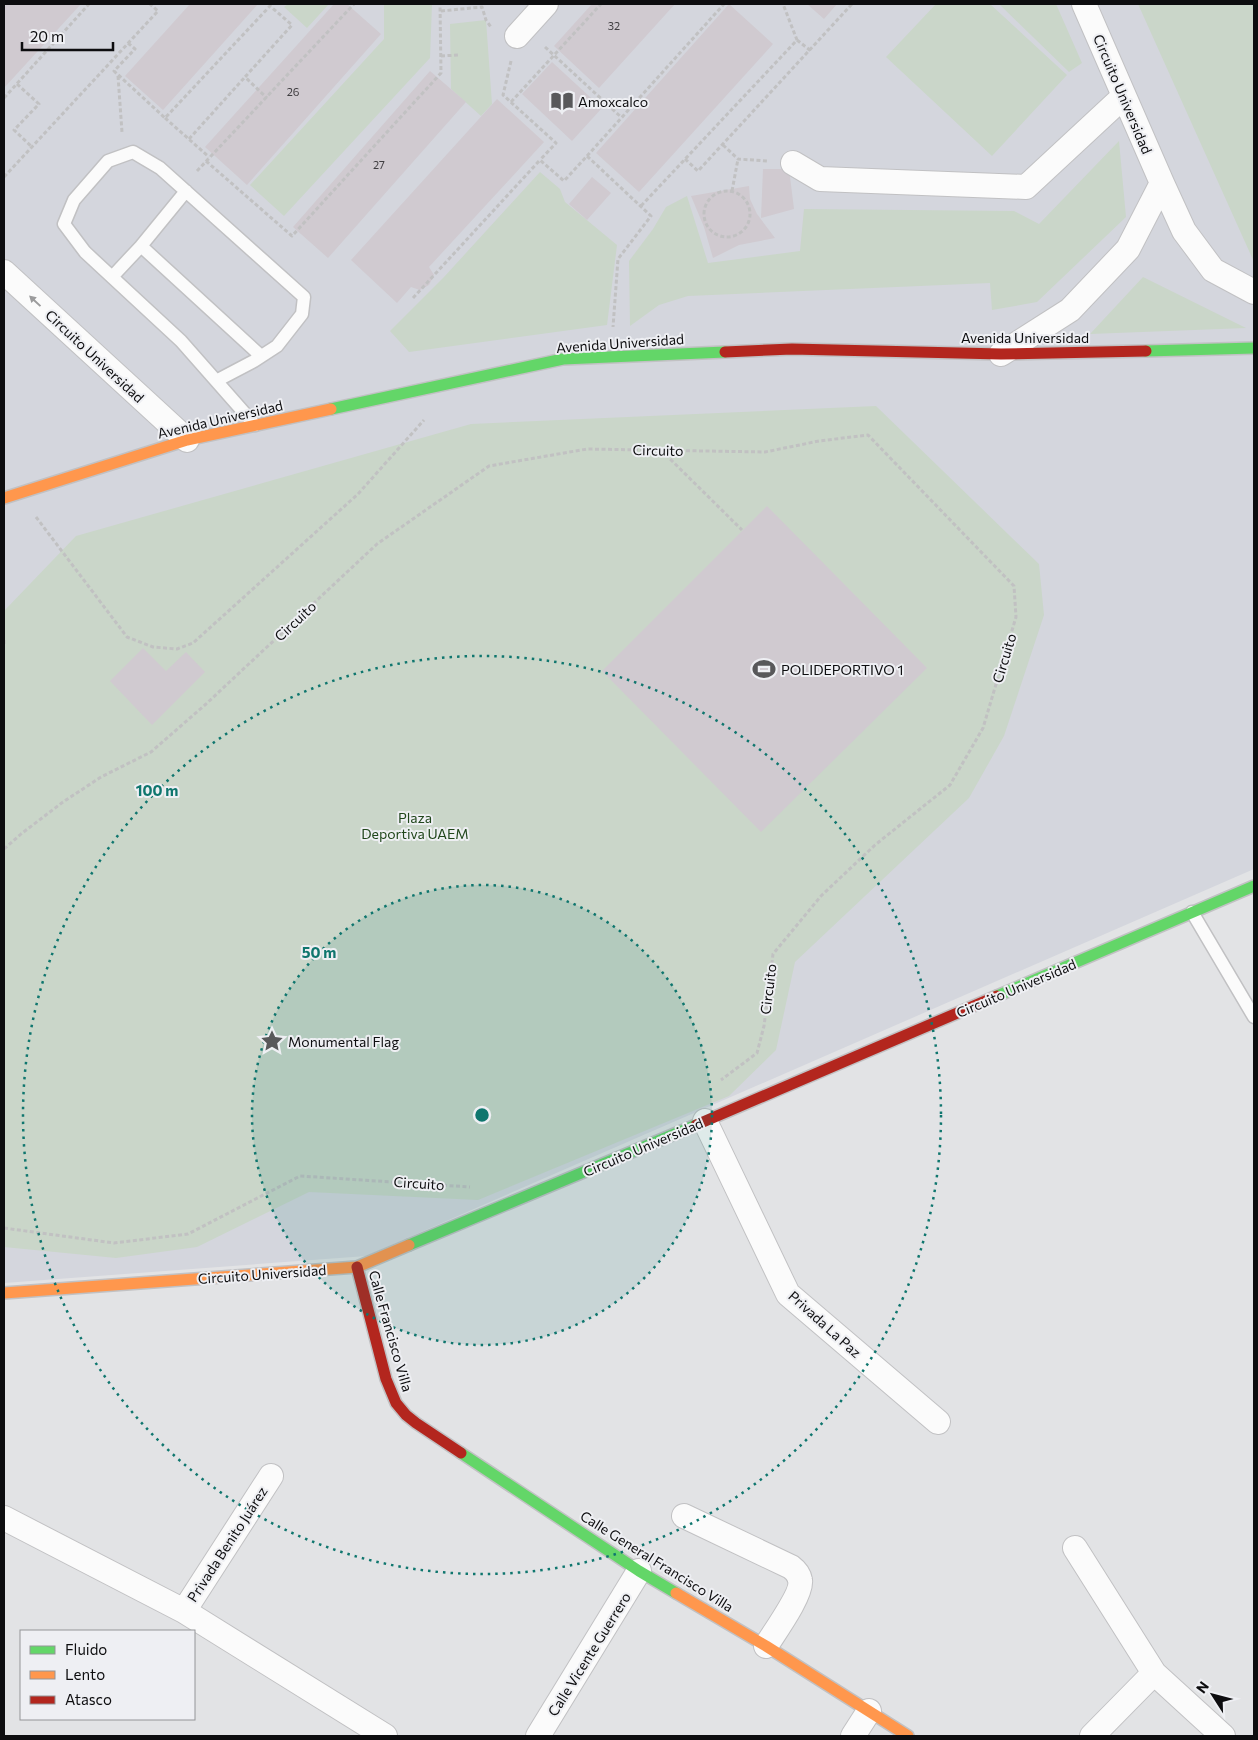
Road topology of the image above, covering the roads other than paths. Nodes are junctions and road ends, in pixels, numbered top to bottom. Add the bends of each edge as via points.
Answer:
1 (546, 4) edge
2 (1084, 4) edge
3 (521, 32) road end
4 (1124, 96) junction
5 (793, 163) road end
6 (1162, 184) junction
7 (186, 191) junction
8 (141, 246) junction
9 (4, 272) edge
10 (112, 277) junction
11 (1254, 292) edge
12 (1254, 348) edge
13 (1001, 354) junction
14 (261, 356) junction
15 (216, 381) junction
16 (254, 425) junction
17 (187, 440) junction
18 (4, 498) edge
19 (1254, 886) edge
20 (1192, 912) junction
21 (1254, 1017) edge
22 (705, 1121) junction
23 (357, 1267) junction
24 (4, 1293) edge
25 (396, 1403) joint
26 (938, 1422) dead end
27 (271, 1476) dead end
28 (684, 1516) dead end
29 (4, 1518) edge
30 (1075, 1548) dead end
31 (639, 1571) junction
32 (184, 1611) junction
33 (766, 1646) junction
34 (1154, 1673) junction
35 (869, 1711) junction
36 (385, 1736) edge
37 (538, 1736) edge
38 (853, 1736) edge
39 (908, 1736) edge
40 (1092, 1736) edge
41 (1223, 1736) edge

1 - 3 street
2 - 4 street, Circuito Universidad
4 - 5 street via 1026,187 820,179
4 - 6 street, Circuito Universidad
6 - 11 street, Circuito Universidad via 1184,231 1213,270
6 - 13 street via 1128,249 1070,310
7 - 8 lane
7 - 10 lane via 160,168 133,152 108,161 74,200 64,224 85,252
7 - 14 lane via 304,297 302,314 276,346
8 - 10 lane
8 - 14 lane
17 -> 9 street, Circuito Universidad
10 - 15 lane via 181,341
12 - 13 street, Avenida Universidad
13 - 16 street, Avenida Universidad via 792,349 563,359
14 - 15 lane
15 - 16 lane
16 - 17 street, Avenida Universidad
17 - 18 street, Avenida Universidad
19 - 20 street, Circuito Universidad
20 - 21 lane
20 - 22 street, Circuito Universidad
22 - 23 street, Circuito Universidad
22 - 26 street, Privada La Paz via 788,1294
23 - 24 street, Circuito Universidad
23 - 25 street, Calle Francisco Villa via 386,1379
25 - 31 street, Calle General Francisco Villa via 416,1424
27 - 32 street, Privada Benito Juárez
28 - 33 street via 796,1572 800,1579 798,1593
29 - 32 street
30 - 34 street
31 - 33 street, Calle General Francisco Villa
31 - 37 street, Calle Vicente Guerrero
32 - 36 street
33 - 35 street, Calle General Francisco Villa
34 - 40 street
34 - 41 street
35 - 38 street
35 - 39 street, Calle General Francisco Villa

